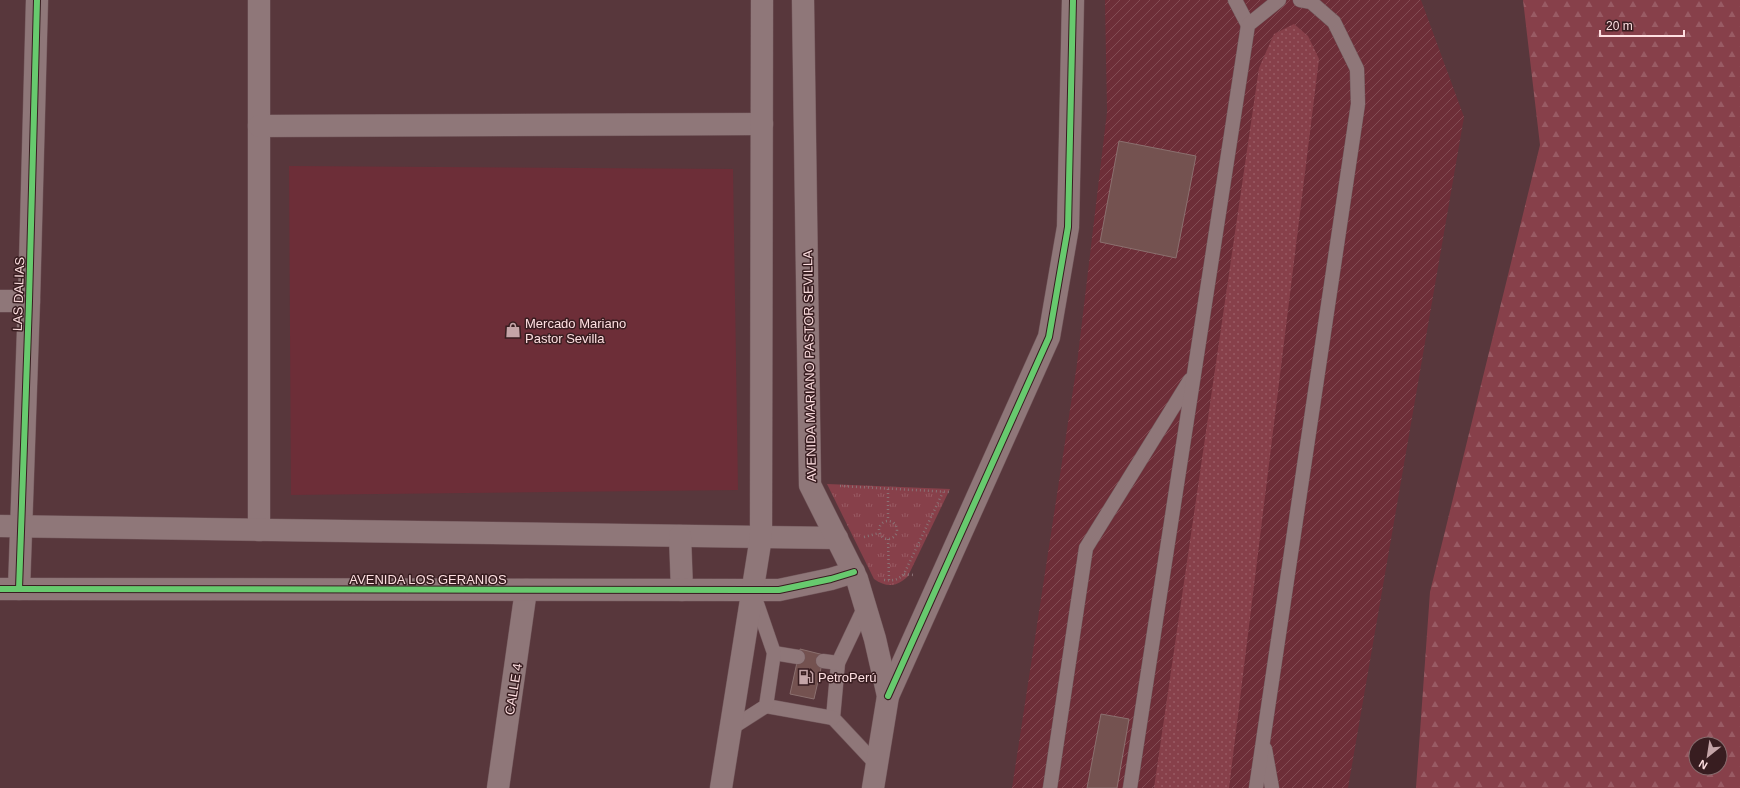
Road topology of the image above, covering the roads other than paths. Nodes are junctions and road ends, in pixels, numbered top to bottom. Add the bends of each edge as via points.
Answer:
1 (36, 0) edge
2 (259, 0) edge
3 (762, 0) edge
4 (803, 0) edge
5 (1073, 0) edge
6 (1235, 0) edge
7 (1279, 0) edge
8 (1305, 0) edge
9 (1248, 25) junction
10 (762, 124) junction
11 (259, 126) junction
12 (0, 301) edge
13 (29, 301) junction
14 (1194, 375) junction
15 (0, 526) edge
16 (22, 527) junction
17 (259, 530) junction
18 (680, 536) junction
19 (761, 537) junction
20 (847, 538) junction
21 (854, 572) junction
22 (10, 589) edge
23 (526, 590) junction
24 (682, 590) junction
25 (753, 590) junction
26 (865, 606) junction
27 (774, 653) junction
28 (798, 657) dead end
29 (823, 661) dead end
30 (838, 662) junction
31 (888, 696) junction
32 (766, 706) junction
33 (833, 718) junction
34 (730, 729) junction
35 (1263, 737) junction
36 (877, 765) junction
37 (498, 788) edge
38 (721, 788) edge
39 (873, 788) edge
40 (1050, 788) edge
41 (1130, 788) edge
42 (1256, 788) edge
43 (1272, 788) edge

1 - 13 street, LAS DALIAS
2 - 11 street
3 - 10 street
4 - 20 street, AVENIDA MARIANO PASTOR SEVILLA via 810,484
5 - 31 street via 1068,227 1049,337
6 - 9 lane
7 - 9 lane
8 - 35 lane via 1311,2 1334,22 1357,69 1358,104
9 - 14 lane
10 - 11 street
10 - 19 street
11 - 17 street
12 - 13 street
13 - 16 street, LAS DALIAS
14 - 40 lane via 1086,548
14 - 41 lane
15 - 16 street
16 - 17 street
16 - 22 street, LAS DALIAS
17 - 18 street
18 - 19 street
18 - 24 street
19 - 20 street
19 - 25 street
20 - 21 street, AVENIDA MARIANO PASTOR SEVILLA
21 - 25 street, AVENIDA LOS GERANIOS via 779,590
21 - 26 street, AVENIDA MARIANO PASTOR SEVILLA
22 - 23 street, AVENIDA LOS GERANIOS
23 - 24 street, AVENIDA LOS GERANIOS
23 - 37 street, CALLE 4
24 - 25 street, AVENIDA LOS GERANIOS
25 - 27 lane
25 - 34 street
26 - 30 lane
26 - 31 street, AVENIDA MARIANO PASTOR SEVILLA
27 - 28 lane
27 - 32 lane
29 - 30 lane
30 - 33 lane
31 - 36 street, AVENIDA MARIANO PASTOR SEVILLA
32 - 33 lane
32 - 34 lane
33 - 36 lane
34 - 38 street
35 - 42 lane
35 - 43 lane
36 - 39 street, AVENIDA MARIANO PASTOR SEVILLA

